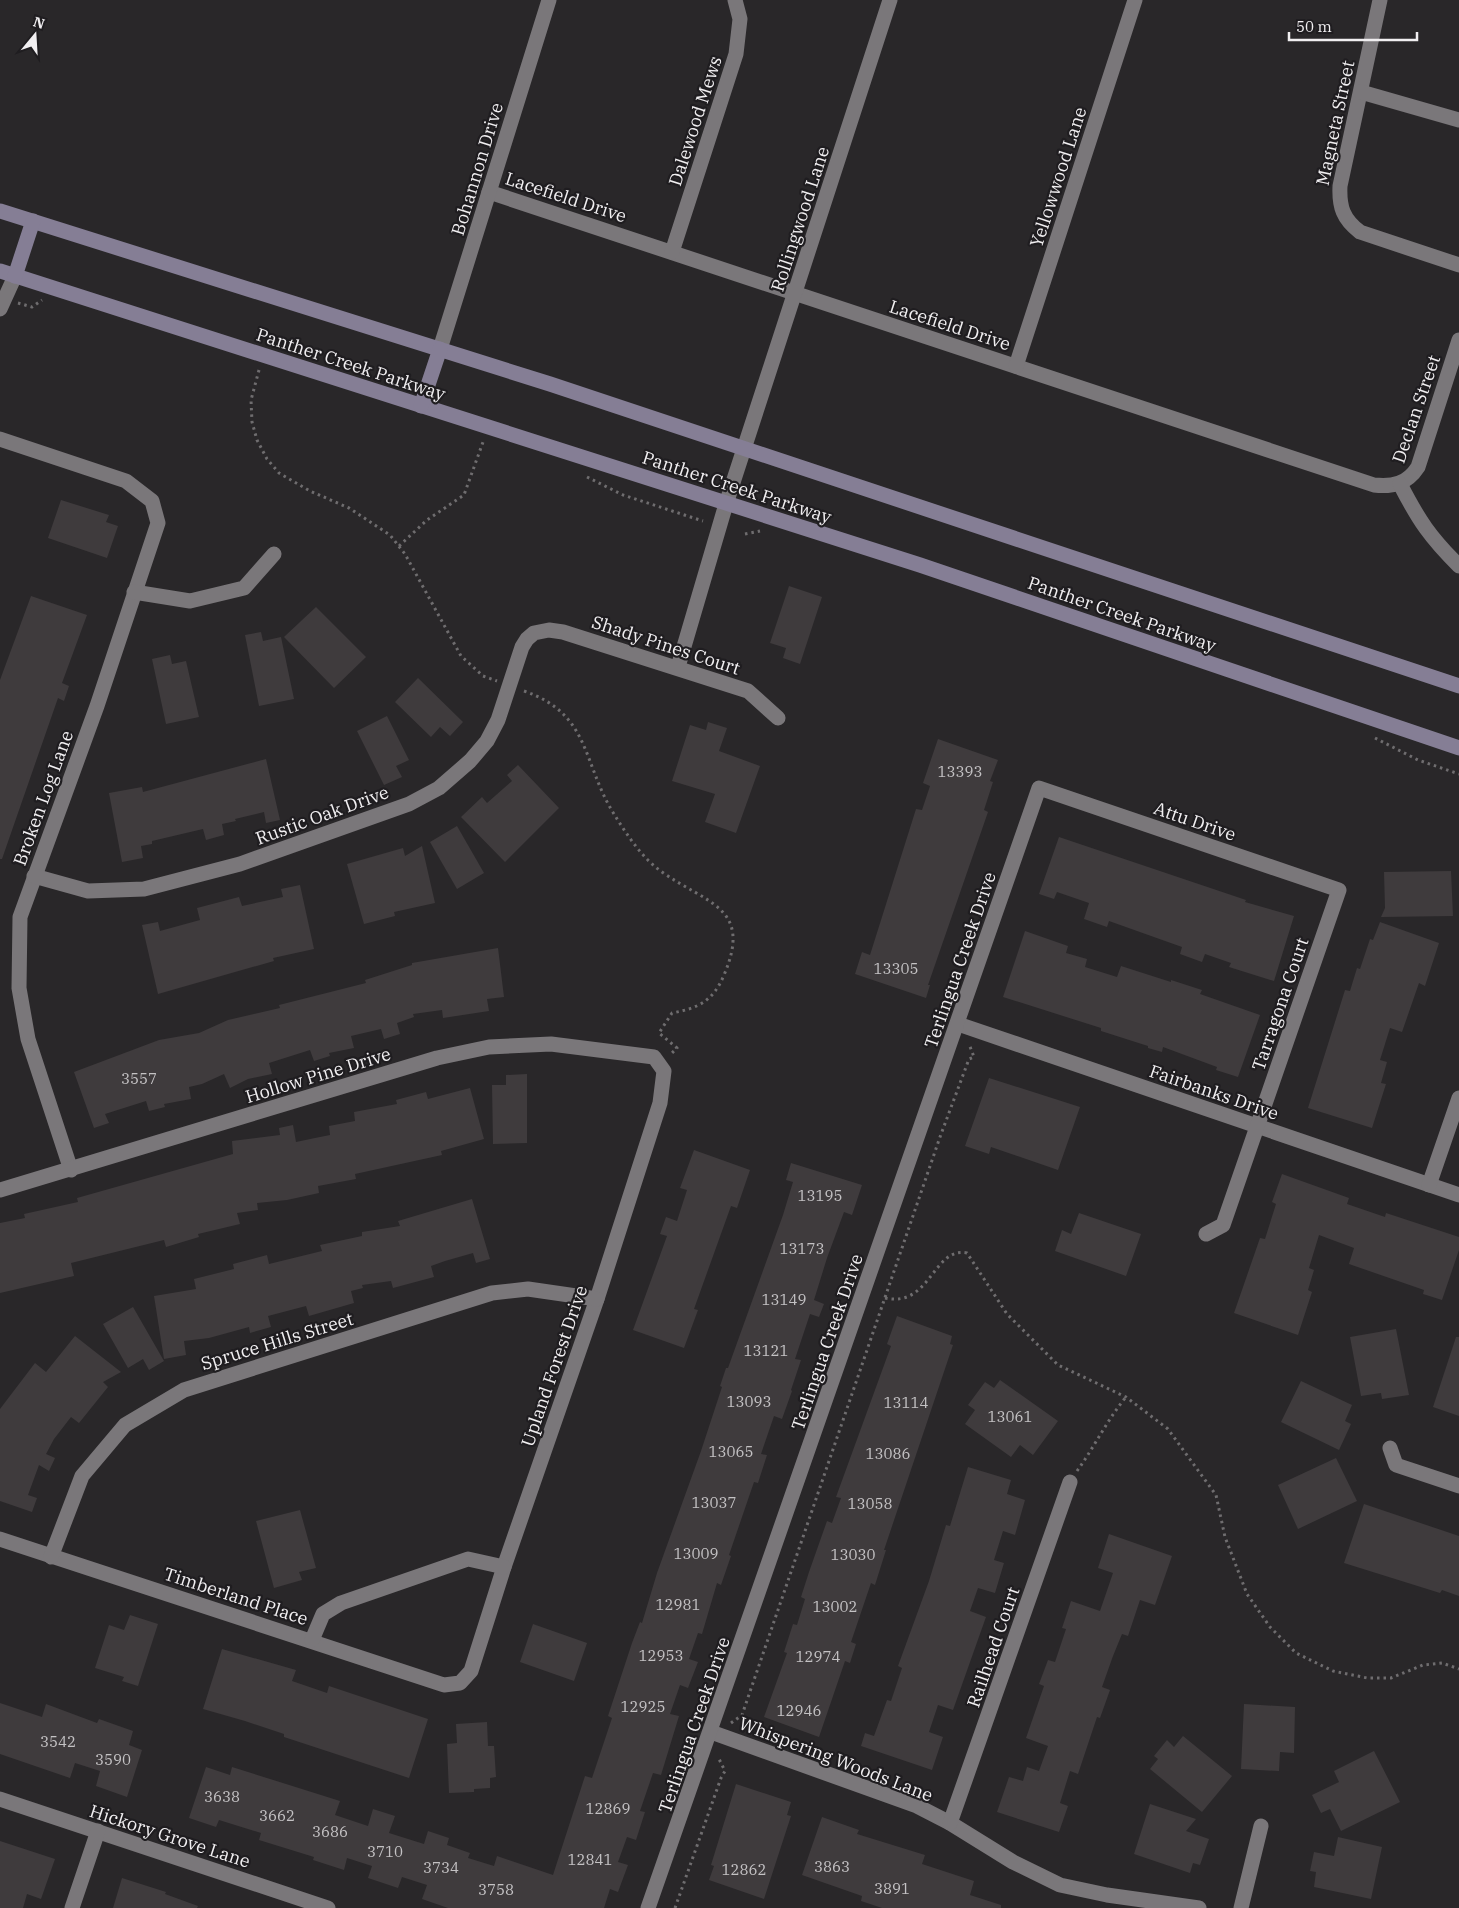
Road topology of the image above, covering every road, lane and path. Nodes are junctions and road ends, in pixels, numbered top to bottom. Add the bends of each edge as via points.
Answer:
1 (549, 0) edge
2 (735, 0) edge
3 (890, 0) edge
4 (1135, 0) edge
5 (1380, 0) edge
6 (1361, 92) junction
7 (1459, 120) edge
8 (489, 192) junction
9 (0, 210) edge
10 (33, 221) junction
11 (672, 252) junction
12 (1459, 265) edge
13 (0, 271) edge
14 (15, 276) junction
15 (796, 294) junction
16 (0, 309) edge
17 (1459, 340) edge
18 (440, 349) junction
19 (1016, 366) junction
20 (259, 370) dead end
21 (421, 406) junction
22 (0, 439) edge
23 (484, 441) dead end
24 (744, 448) junction
25 (1400, 484) junction
26 (726, 504) junction
27 (399, 546) junction
28 (274, 554) dead end
29 (1459, 566) edge
30 (134, 592) junction
31 (534, 633) joint
32 (678, 667) junction
33 (509, 686) junction
34 (1459, 686) edge
35 (778, 718) dead end
36 (1459, 748) edge
37 (1039, 788) joint
38 (34, 876) junction
39 (1339, 890) joint
40 (958, 1024) junction
41 (969, 1044) dead end
42 (657, 1061) junction
43 (1459, 1098) edge
44 (1258, 1126) junction
45 (71, 1170) junction
46 (1428, 1185) junction
47 (0, 1190) edge
48 (1459, 1195) edge
49 (1206, 1234) dead end
50 (885, 1298) junction
51 (597, 1299) junction
52 (1126, 1397) junction
53 (1390, 1448) dead end
54 (1070, 1482) joint
55 (1459, 1486) edge
56 (0, 1539) edge
57 (51, 1557) junction
58 (504, 1567) junction
59 (312, 1640) junction
60 (1459, 1669) edge
61 (460, 1683) joint
62 (731, 1723) dead end
63 (711, 1732) junction
64 (719, 1760) dead end
65 (0, 1799) edge
66 (950, 1823) junction
67 (1261, 1826) dead end
68 (98, 1832) junction
69 (72, 1908) edge
70 (328, 1908) edge
71 (648, 1908) edge
72 (675, 1908) edge
73 (1200, 1908) edge
74 (1241, 1908) edge

1 - 8 street, Bohannon Drive
2 - 11 street, Dalewood Mews via 740,19 736,54
3 - 15 street, Rollingwood Lane
4 - 19 street, Yellowwood Lane
5 - 6 street, Magneta Street
6 - 7 street
6 - 12 street, Magneta Street via 1340,186 1342,214 1360,232
8 - 11 street, Lacefield Drive
8 - 18 street, Bohannon Drive
9 - 10 main road, Panther Creek Parkway
10 - 14 main road
10 - 18 main road, Panther Creek Parkway
11 - 15 street, Lacefield Drive
13 - 14 main road, Panther Creek Parkway
14 - 16 street
14 - 21 main road, Panther Creek Parkway
15 - 19 street, Lacefield Drive
15 - 24 street, Rollingwood Lane
17 - 25 street, Declan Street via 1418,467 1412,478
18 - 21 main road
18 - 24 main road, Panther Creek Parkway
19 - 25 street, Lacefield Drive via 1374,485
20 - 27 path via 251,400 252,422 267,459 279,473 349,508 390,536
21 - 26 main road, Panther Creek Parkway
22 - 30 street, Broken Log Lane via 126,481 152,501 158,523
23 - 27 path via 464,494 427,520
24 - 26 street, Rollingwood Lane
24 - 34 main road, Panther Creek Parkway
25 - 29 street via 1431,538
26 - 32 street, Rollingwood Lane
26 - 36 main road, Panther Creek Parkway via 920,565
27 - 33 path via 461,656 482,676
28 - 30 street via 244,588 190,600
30 - 38 street, Broken Log Lane
31 - 32 street, Shady Pines Court via 563,632
31 - 33 street, Rustic Oak Drive via 522,647
32 - 35 street, Shady Pines Court via 748,691
33 - 38 street, Rustic Oak Drive via 487,741 440,788 409,804 240,864 144,889 88,891
33 - 42 path via 552,703 571,722 613,812 636,847 663,872 701,894 722,912 733,928 735,940 717,991 700,1006 672,1013 659,1033 677,1048
37 - 39 street, Attu Drive
37 - 40 street, Terlingua Creek Drive
38 - 45 street, Broken Log Lane via 20,917 19,988 28,1039
39 - 44 street, Tarragona Court
40 - 44 street, Fairbanks Drive
40 - 63 street, Terlingua Creek Drive
41 - 50 path via 974,1057 969,1059
42 - 45 street, Hollow Pine Drive via 551,1044 490,1047 437,1058
42 - 51 street, Upland Forest Drive via 664,1071 660,1103
43 - 46 street
44 - 46 street, Fairbanks Drive
44 - 49 street, Tarragona Court via 1223,1225
45 - 47 street, Hollow Pine Drive
46 - 48 street, Fairbanks Drive
50 - 52 path via 899,1301 917,1293 935,1269 955,1253 967,1253 1007,1314 1058,1365
50 - 62 path via 742,1715
51 - 57 street, Spruce Hills Street via 528,1289 492,1294 184,1390 125,1425 82,1476
51 - 58 street, Upland Forest Drive
52 - 54 path via 1110,1416 1096,1445
52 - 60 path via 1168,1429 1216,1495 1225,1537 1247,1594 1270,1627 1296,1653 1332,1671 1367,1678 1391,1678 1423,1665 1442,1663
53 - 55 street via 1396,1465
54 - 66 street, Railhead Court
56 - 57 street, Timberland Place
57 - 59 street, Timberland Place
58 - 59 street via 468,1559 341,1603 323,1614
58 - 61 street, Upland Forest Drive via 471,1671
59 - 61 street, Timberland Place via 444,1685
63 - 66 street, Whispering Woods Lane via 876,1790
63 - 71 street, Terlingua Creek Drive
64 - 72 path via 726,1771
65 - 68 street, Hickory Grove Lane
66 - 73 street, Whispering Woods Lane via 1014,1862 1060,1885
67 - 74 street
68 - 69 street
68 - 70 street, Hickory Grove Lane

